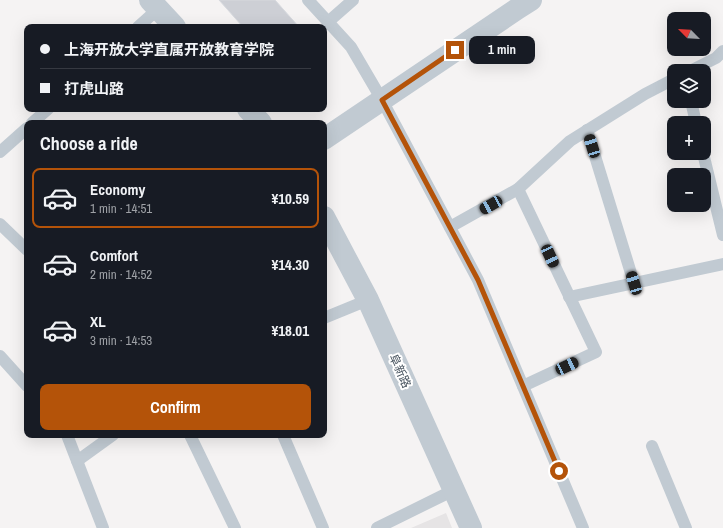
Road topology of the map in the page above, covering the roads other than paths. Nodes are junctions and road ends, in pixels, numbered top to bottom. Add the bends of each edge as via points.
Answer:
1 (308, 0) edge
2 (353, 0) edge
3 (531, 0) edge
4 (154, 4) edge
5 (328, 22) junction
6 (140, 24) edge
7 (172, 24) edge
8 (723, 50) edge
9 (704, 64) edge
10 (667, 83) edge
11 (382, 100) junction
12 (45, 112) edge
13 (251, 112) edge
14 (36, 120) edge
15 (258, 120) edge
16 (587, 130) junction
17 (24, 131) edge
18 (327, 137) edge
19 (0, 152) edge
20 (705, 160) edge
21 (518, 189) junction
22 (327, 223) edge
23 (0, 224) edge
24 (450, 228) junction
25 (723, 235) edge
26 (24, 247) edge
27 (723, 264) edge
28 (634, 283) junction
29 (569, 297) junction
30 (368, 300) junction
31 (327, 317) edge
32 (0, 356) edge
33 (24, 383) edge
34 (523, 386) junction
35 (68, 438) edge
36 (109, 438) edge
37 (191, 438) edge
38 (283, 438) edge
39 (652, 446) dead end
40 (77, 462) junction
41 (454, 490) junction
42 (683, 527) edge
43 (103, 528) edge
44 (235, 528) edge
45 (323, 528) edge
46 (377, 528) edge
47 (471, 528) edge
48 (583, 528) edge

1 - 5 lane
2 - 5 lane
3 - 11 street
4 - 6 lane
4 - 7 street
5 - 11 lane via 351,47
8 - 9 lane via 716,58
10 - 16 lane
11 - 18 street
11 - 24 lane
12 - 14 lane
13 - 15 street
16 - 21 lane via 570,141
16 - 28 lane
17 - 19 lane
20 - 25 lane
21 - 24 lane
21 - 29 lane
22 - 30 street, 阜新路
23 - 26 lane
24 - 34 lane via 478,280
27 - 28 lane
28 - 29 lane
29 - 34 lane via 596,352
30 - 31 lane
30 - 41 street, 阜新路
32 - 33 lane
34 - 48 lane
35 - 40 lane
36 - 40 lane
37 - 44 lane
38 - 45 lane
39 - 42 lane
40 - 43 lane
41 - 46 lane
41 - 47 street, 阜新路

